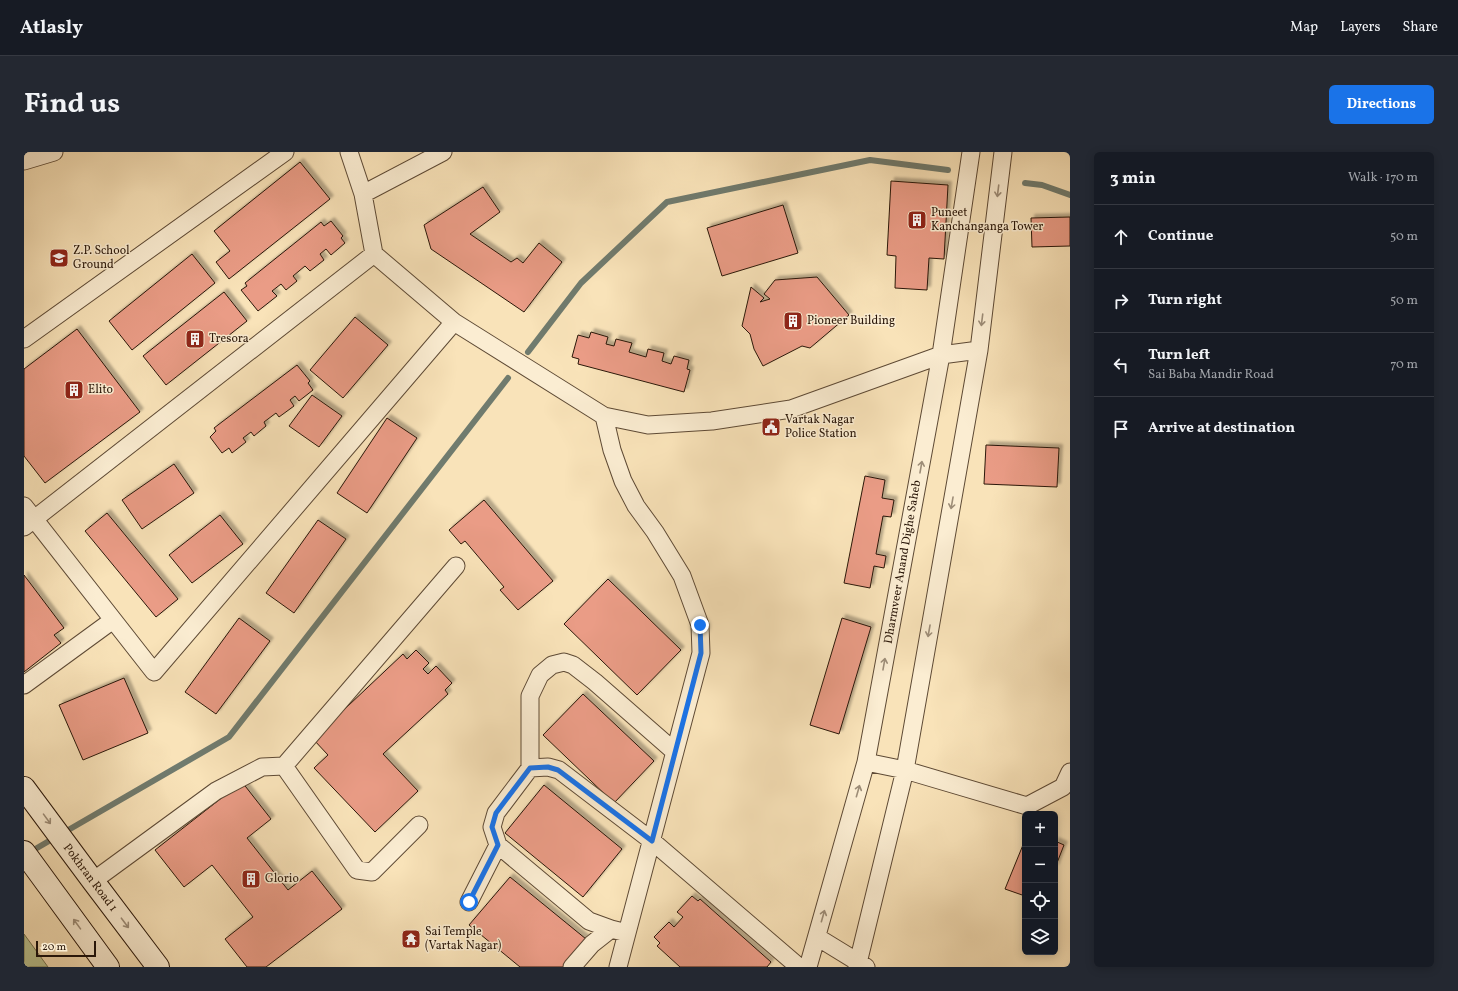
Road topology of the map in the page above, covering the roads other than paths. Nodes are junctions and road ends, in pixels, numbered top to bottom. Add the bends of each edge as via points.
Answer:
1 (54, 152) edge
2 (285, 152) edge
3 (349, 152) edge
4 (443, 152) edge
5 (971, 152) edge
6 (1003, 152) edge
7 (24, 161) edge
8 (362, 194) junction
9 (374, 254) junction
10 (454, 322) junction
11 (24, 339) edge
12 (979, 350) junction
13 (941, 355) junction
14 (604, 416) junction
15 (27, 517) edge
16 (456, 566) dead end
17 (113, 620) junction
18 (24, 685) edge
19 (676, 752) junction
20 (866, 762) junction
21 (284, 766) junction
22 (530, 768) junction
23 (905, 770) junction
24 (1070, 772) edge
25 (24, 788) edge
26 (419, 825) dead end
27 (652, 841) junction
28 (498, 845) junction
29 (24, 852) edge
30 (93, 881) junction
31 (469, 902) dead end
32 (619, 931) junction
33 (817, 937) junction
34 (861, 965) edge
35 (108, 967) edge
36 (158, 967) edge
37 (572, 967) edge
38 (618, 967) edge
39 (798, 967) edge
40 (808, 967) edge

1 - 7 street
2 - 11 street
3 - 8 street
4 - 8 street
5 - 13 street, Dharmveer Anand Dighe Saheb
6 -> 12 street
8 - 9 street
9 - 10 street
9 - 15 street
10 - 14 street
10 - 17 street via 154,672
12 - 13 street
12 -> 23 street
13 - 14 street via 792,409 712,421 648,425
20 -> 13 street, Dharmveer Anand Dighe Saheb
14 - 19 street via 623,481 636,506 682,576 700,625 701,653
15 - 17 street
16 - 21 street
17 - 18 street
19 - 22 street via 595,682 573,665 564,662 552,665 540,675 530,696
19 - 27 street
20 - 23 street
33 -> 20 street, Dharmveer Anand Dighe Saheb
21 - 26 street via 357,870 372,872
21 - 30 street via 262,767 216,791
22 - 27 street via 548,767 558,770
22 - 28 street via 496,813 492,827
23 - 24 street via 1027,806 1063,787
23 - 34 street
25 -> 30 main road, Pokhran Road 1
27 - 32 street
27 - 39 street
28 - 31 street
28 - 32 street via 589,921
35 -> 29 main road
30 -> 36 main road, Pokhran Road 1
32 - 37 street via 592,944
32 - 38 street
33 - 34 street
33 - 40 street, Dharmveer Anand Dighe Saheb

